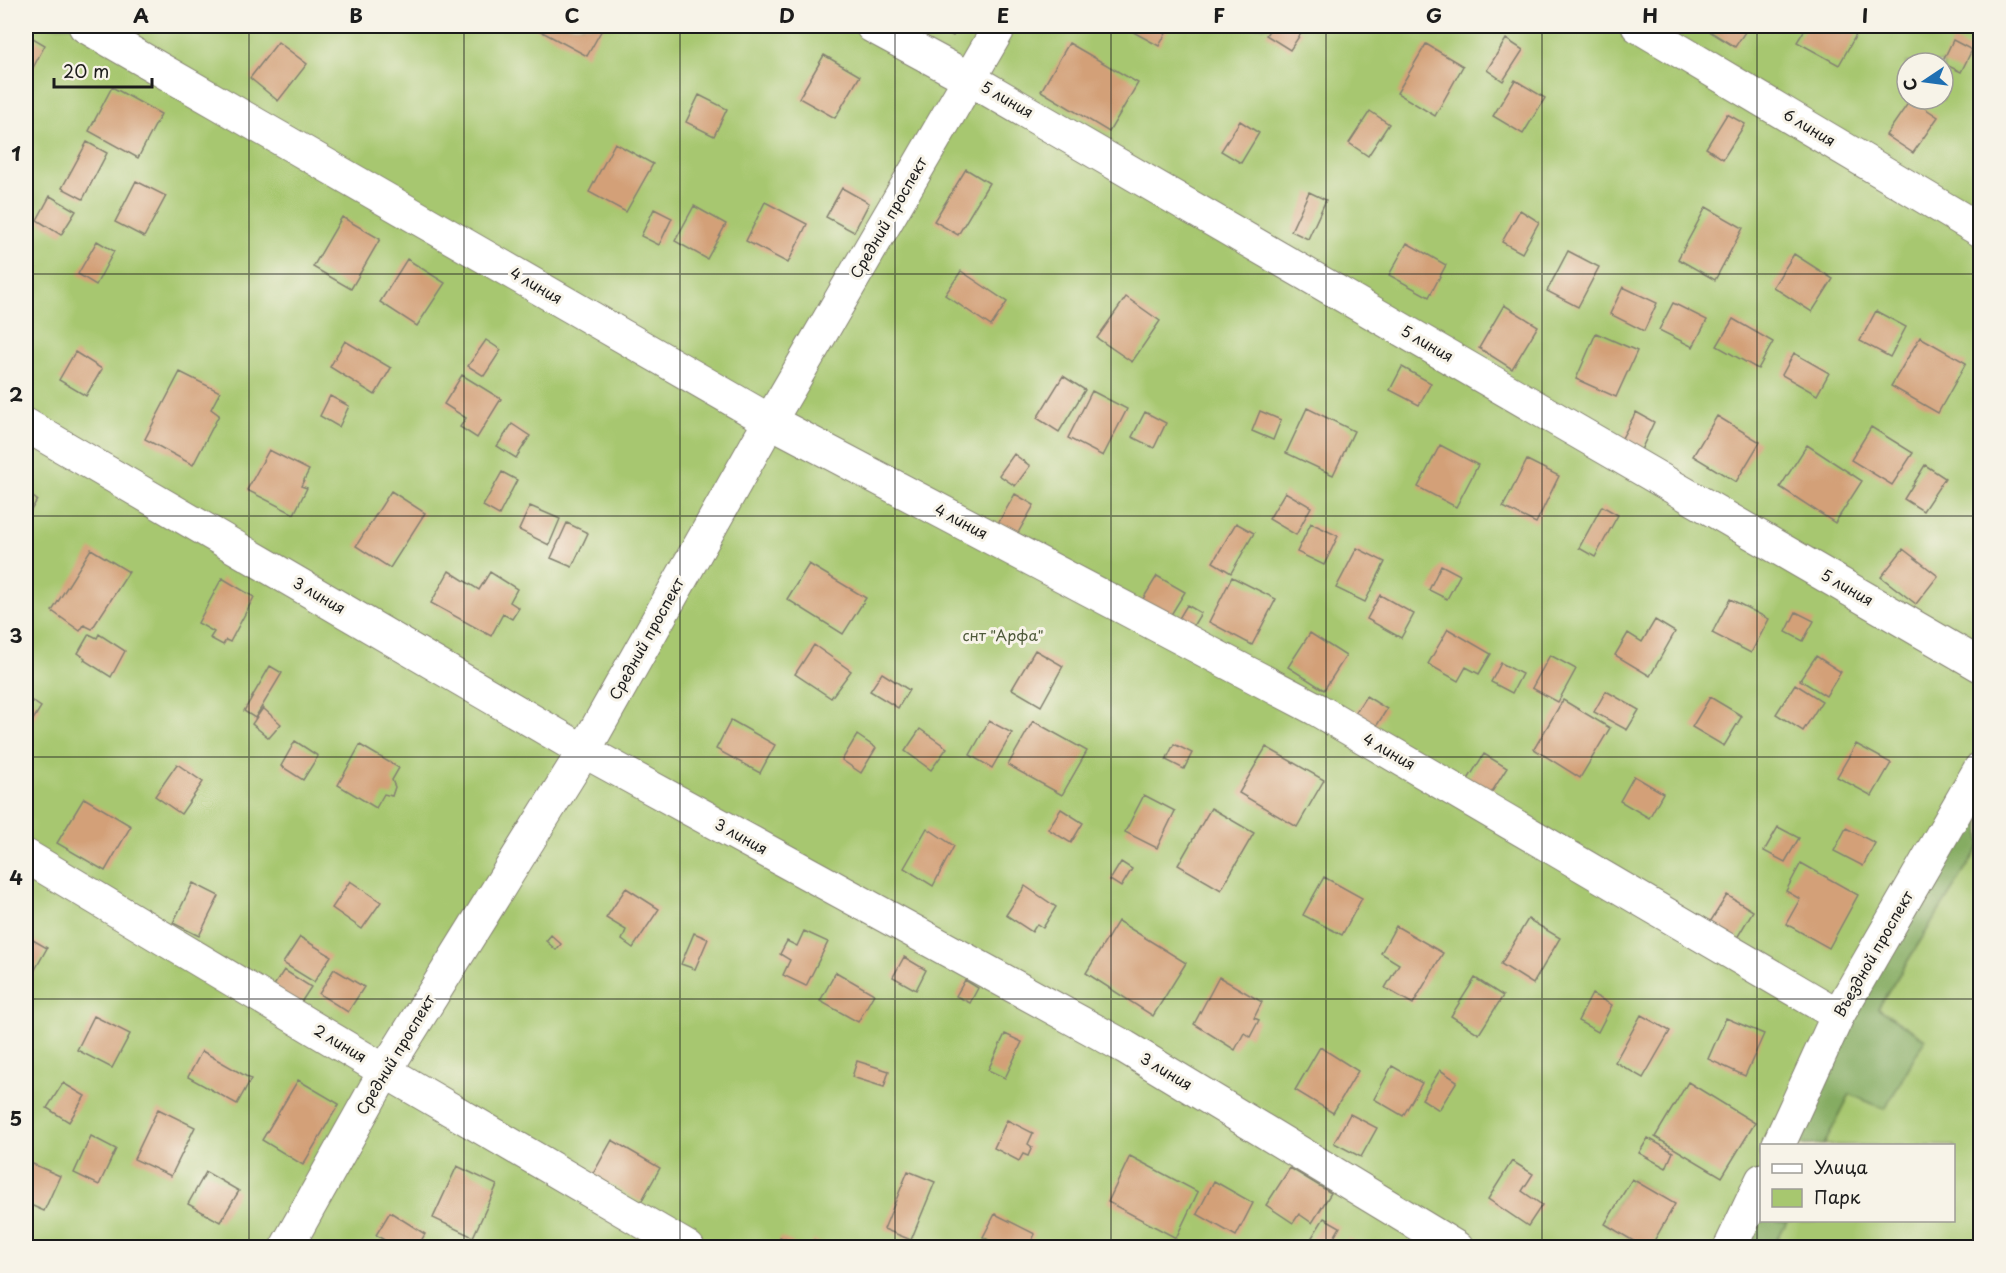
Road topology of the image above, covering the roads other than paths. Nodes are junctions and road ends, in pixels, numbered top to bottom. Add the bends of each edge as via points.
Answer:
1 (85, 26) edge
2 (872, 26) edge
3 (1000, 26) edge
4 (1638, 26) edge
5 (970, 79) junction
6 (1980, 230) edge
7 (770, 421) junction
8 (26, 425) edge
9 (1980, 665) edge
10 (584, 751) junction
11 (1980, 769) edge
12 (26, 856) edge
13 (1839, 1016) junction
14 (385, 1071) junction
15 (1779, 1144) edge
16 (1760, 1182) edge
17 (286, 1248) edge
18 (688, 1248) edge
19 (1457, 1248) edge
20 (1730, 1248) edge

1 - 7 street, 4 линия
2 - 5 street, 5 линия
3 - 5 street, Средний проспект
4 - 6 street, 6 линия
5 - 7 street, Средний проспект
5 - 9 street, 5 линия
7 - 10 street, Средний проспект
7 - 13 street, 4 линия via 1316,709
8 - 10 street, 3 линия
10 - 14 street, Средний проспект
10 - 19 street, 3 линия via 1125,1047
11 - 13 street, Въездной проспект
12 - 14 street, 2 линия
13 - 15 street, Въездной проспект
14 - 17 street, Средний проспект
14 - 18 street, 2 линия
16 - 20 street

